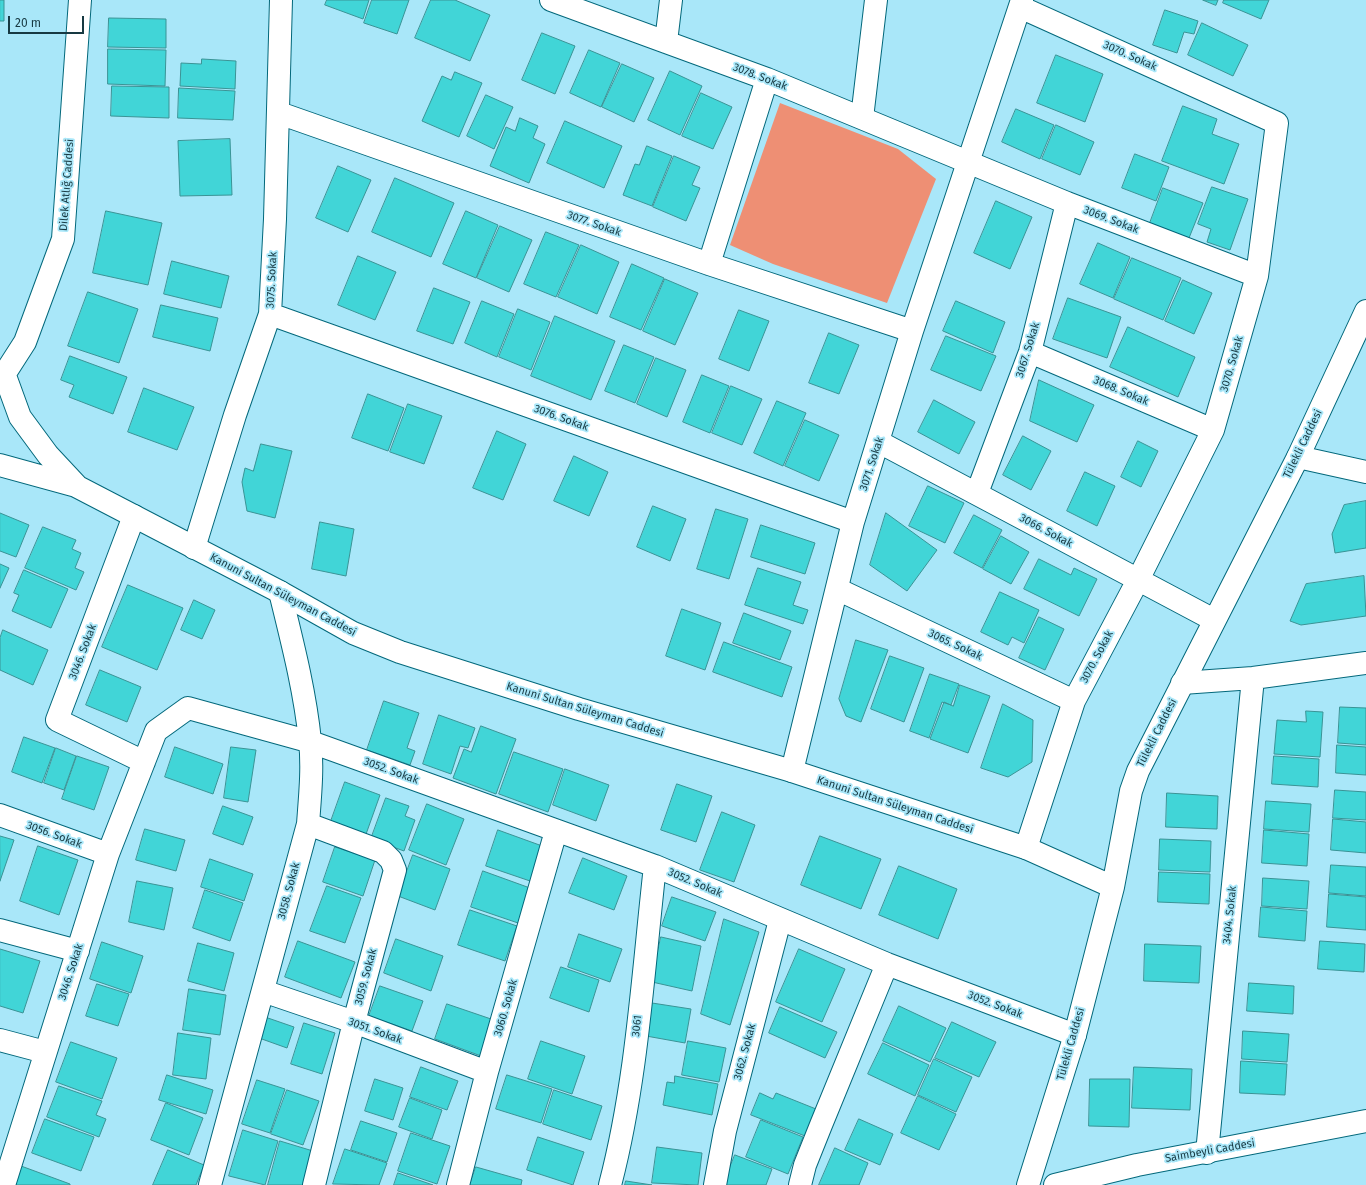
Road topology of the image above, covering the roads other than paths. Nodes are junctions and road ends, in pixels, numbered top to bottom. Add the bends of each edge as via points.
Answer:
1 (80, 0) edge
2 (281, 0) edge
3 (550, 0) edge
4 (671, 0) edge
5 (876, 0) edge
6 (1021, 3) edge
7 (666, 42) junction
8 (767, 79) junction
9 (279, 113) junction
10 (862, 118) junction
11 (967, 161) junction
12 (1067, 203) junction
13 (709, 264) junction
14 (1257, 276) junction
15 (1366, 311) edge
16 (270, 314) junction
17 (912, 331) junction
18 (1030, 352) junction
19 (2, 377) edge
20 (1213, 430) junction
21 (879, 442) junction
22 (1298, 457) junction
23 (0, 465) edge
24 (1366, 472) edge
25 (76, 486) junction
26 (977, 493) junction
27 (134, 516) junction
28 (853, 522) junction
29 (194, 548) junction
30 (1138, 580) junction
31 (836, 589) junction
32 (280, 592) junction
33 (1214, 620) junction
34 (1366, 663) edge
35 (1253, 678) junction
36 (1182, 684) junction
37 (1074, 701) junction
38 (311, 742) junction
39 (144, 762) junction
40 (792, 771) junction
41 (0, 815) edge
42 (308, 824) junction
43 (556, 831) junction
44 (1026, 848) junction
45 (108, 854) junction
46 (655, 866) junction
47 (1113, 887) junction
48 (780, 920) junction
49 (0, 930) edge
50 (78, 951) junction
51 (887, 964) junction
52 (263, 991) junction
53 (354, 1022) junction
54 (1075, 1036) junction
55 (0, 1040) edge
56 (45, 1052) junction
57 (487, 1072) junction
58 (1366, 1121) edge
59 (1207, 1152) junction
60 (4, 1185) edge
61 (210, 1185) edge
62 (314, 1185) edge
63 (458, 1185) edge
64 (610, 1185) edge
65 (715, 1185) edge
66 (800, 1185) edge
67 (1028, 1185) edge
68 (1055, 1185) edge

1 - 19 street, Dilek Atlığ Caddesi via 63,239 25,342
2 - 9 street, 3075. Sokak
3 - 7 street, 3078. Sokak
4 - 7 street
5 - 10 street
6 - 11 street, 3071. Sokak
6 - 14 street, 3070. Sokak via 1277,122
7 - 8 street, 3078. Sokak
8 - 10 street, 3078. Sokak
8 - 13 street
9 - 13 street, 3077. Sokak
9 - 16 street, 3075. Sokak
10 - 11 street, 3078. Sokak
11 - 12 street, 3069. Sokak
11 - 17 street, 3071. Sokak
12 - 14 street, 3069. Sokak
12 - 18 street, 3067. Sokak
13 - 17 street, 3077. Sokak
14 - 20 street, 3070. Sokak
15 - 22 street, Tülekli Caddesi
16 - 28 street, 3076. Sokak
16 - 29 street, 3075. Sokak via 235,415
17 - 21 street, 3071. Sokak
18 - 20 street, 3068. Sokak
18 - 26 street, 3067. Sokak
19 - 25 street via 20,417 48,455
20 - 30 street, 3070. Sokak
21 - 26 street, 3066. Sokak
21 - 28 street, 3071. Sokak
22 - 24 street
22 - 33 street, Tülekli Caddesi
23 - 25 street
25 - 27 street, Kanuni Sultan Süleyman Caddesi
26 - 30 street, 3066. Sokak
27 - 29 street, Kanuni Sultan Süleyman Caddesi
27 - 39 street, 3046. Sokak via 57,720
28 - 31 street, 3071. Sokak
29 - 32 street, Kanuni Sultan Süleyman Caddesi
30 - 33 street, 3066. Sokak
30 - 37 street, 3070. Sokak
31 - 37 street, 3065. Sokak
31 - 40 street, 3071. Sokak
32 - 38 street, 3058. Sokak via 295,654
32 - 40 street, Kanuni Sultan Süleyman Caddesi via 353,633 400,652 579,709
33 - 36 street, Tülekli Caddesi
34 - 35 street
35 - 36 street
35 - 59 street, 3404. Sokak
36 - 47 street, Tülekli Caddesi via 1149,748 1131,791
37 - 44 street, 3070. Sokak
38 - 39 street, 3046. Sokak via 188,708 156,731
38 - 42 street, 3058. Sokak
38 - 43 street, 3052. Sokak
39 - 45 street, 3046. Sokak
40 - 44 street, Kanuni Sultan Süleyman Caddesi
41 - 45 street, 3056. Sokak
42 - 52 street, 3058. Sokak
42 - 53 street, 3059. Sokak via 383,852 391,860 395,870
43 - 46 street, 3052. Sokak
43 - 57 street, 3060. Sokak
44 - 47 street, Kanuni Sultan Süleyman Caddesi
45 - 50 street, 3046. Sokak
46 - 48 street, 3052. Sokak
46 - 64 street, 3061 via 629,1096
47 - 54 street, Tülekli Caddesi
48 - 51 street, 3052. Sokak
48 - 65 street, 3062. Sokak via 725,1131
49 - 50 street
50 - 56 street, 3046. Sokak
51 - 54 street, 3052. Sokak
51 - 66 street via 821,1125
52 - 53 street, 3051. Sokak
52 - 61 street, 3058. Sokak
53 - 57 street, 3051. Sokak
53 - 62 street, 3059. Sokak
54 - 67 street, Tülekli Caddesi
55 - 56 street
56 - 60 street, 3046. Sokak
57 - 63 street, 3060. Sokak
58 - 59 street, Saimbeyli Caddesi
59 - 68 street, Saimbeyli Caddesi via 1137,1165

